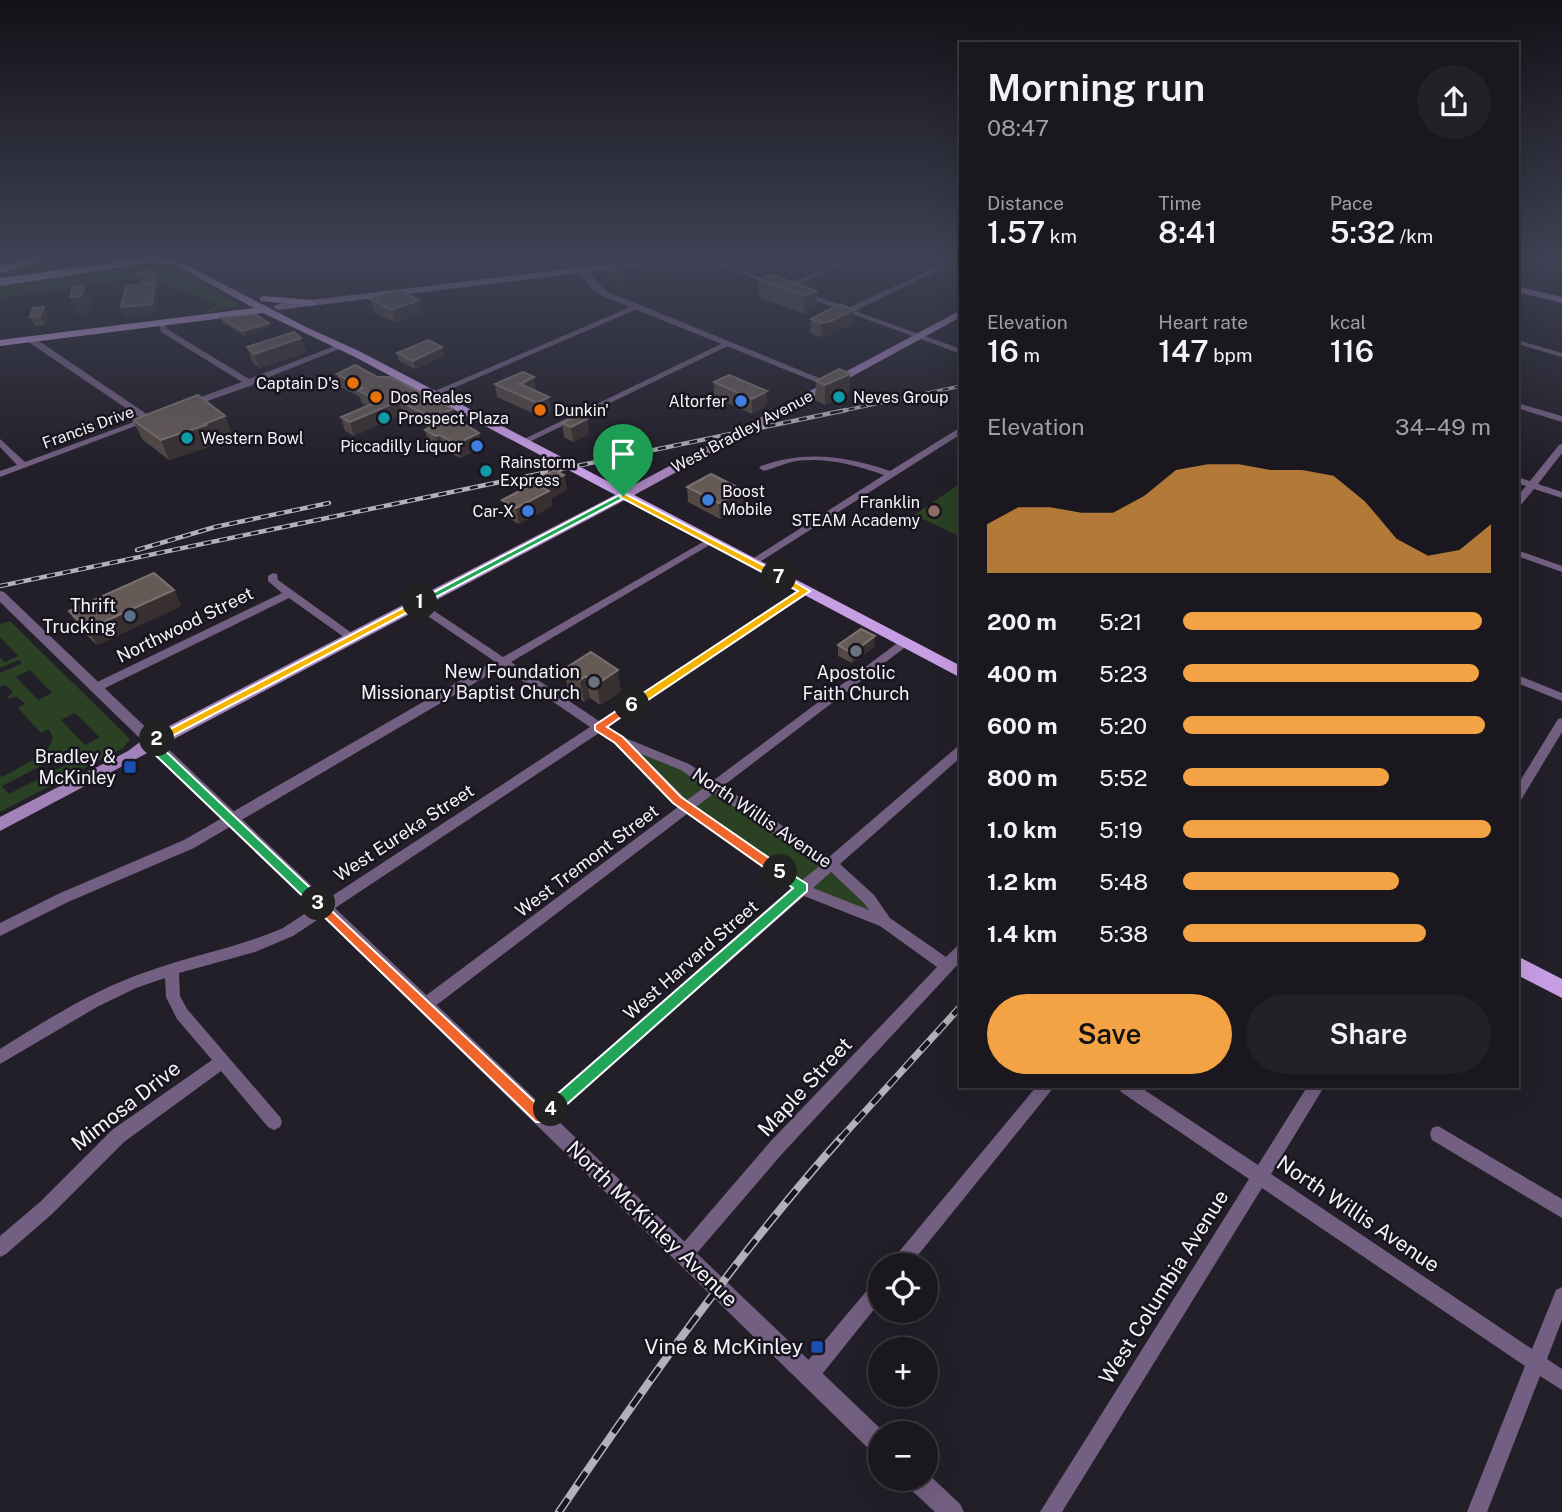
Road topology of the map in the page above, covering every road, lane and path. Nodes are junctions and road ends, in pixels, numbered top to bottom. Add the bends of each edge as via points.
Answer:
1 (108, 330) edge
2 (164, 330) edge
3 (306, 330) edge
4 (321, 330) edge
5 (585, 330) edge
6 (693, 330) edge
7 (900, 330) edge
8 (930, 330) edge
9 (918, 336) junction
10 (30, 339) junction
11 (1519, 342) edge
12 (0, 343) edge
13 (728, 344) junction
14 (343, 346) junction
15 (959, 351) edge
16 (1561, 353) edge
17 (357, 354) junction
18 (324, 355) junction
19 (250, 383) junction
20 (829, 384) junction
21 (432, 394) junction
22 (184, 406) edge
23 (1519, 406) edge
24 (160, 415) edge
25 (148, 419) junction
26 (1562, 419) edge
27 (959, 431) edge
28 (0, 442) edge
29 (522, 442) junction
30 (1562, 447) edge
31 (23, 466) junction
32 (764, 468) dead end
33 (0, 474) edge
34 (891, 474) junction
35 (1520, 481) edge
36 (1532, 485) junction
37 (1562, 495) edge
38 (623, 496) junction
39 (1519, 501) edge
40 (710, 541) junction
41 (1519, 554) edge
42 (751, 563) junction
43 (1562, 569) edge
44 (273, 576) dead end
45 (805, 591) junction
46 (290, 593) junction
47 (0, 596) edge
48 (417, 604) junction
49 (352, 638) junction
50 (904, 643) junction
51 (503, 662) junction
52 (959, 672) edge
53 (1519, 680) edge
54 (95, 688) junction
55 (1562, 697) edge
56 (1562, 722) edge
57 (599, 727) junction
58 (619, 740) junction
59 (150, 743) junction
60 (959, 752) edge
61 (715, 787) junction
62 (1519, 794) edge
63 (687, 807) junction
64 (0, 816) edge
65 (230, 821) junction
66 (0, 825) edge
67 (830, 864) junction
68 (802, 888) junction
69 (324, 909) junction
70 (885, 922) junction
71 (0, 930) edge
72 (959, 953) edge
73 (947, 966) junction
74 (1519, 966) edge
75 (172, 971) junction
76 (1562, 989) edge
77 (425, 1005) junction
78 (0, 1057) edge
79 (223, 1061) junction
80 (1045, 1088) edge
81 (1129, 1088) edge
82 (1315, 1088) edge
83 (541, 1117) junction
84 (274, 1122) dead end
85 (1438, 1134) dead end
86 (1260, 1175) junction
87 (1562, 1209) edge
88 (0, 1248) edge
89 (909, 1253) edge
90 (684, 1255) junction
91 (1562, 1296) edge
92 (868, 1303) edge
93 (1536, 1363) junction
94 (808, 1376) junction
95 (1562, 1380) edge
96 (868, 1433) edge
97 (929, 1491) edge
98 (951, 1512) edge
99 (1050, 1512) edge
100 (1477, 1512) edge

1 - 10 main road
2 - 19 street
3 - 14 main road
4 - 14 main road via 345,342
5 - 21 street
6 - 13 street
7 - 9 street
8 - 9 main road, West Bradley Avenue
9 - 15 street
9 - 20 main road, West Bradley Avenue
10 - 12 main road
10 - 25 street
11 - 16 street
13 - 20 street
13 - 29 street
14 - 17 main road
14 - 18 street
17 - 18 main road
17 - 21 main road
18 - 19 street
19 - 22 street
20 - 38 main road, West Bradley Avenue
21 - 29 main road
23 - 26 street
24 - 25 street, Francis Drive
25 - 31 street, Francis Drive
27 - 34 street
28 - 31 street
29 - 38 main road
30 - 36 street
31 - 33 street, Francis Drive
32 - 34 street via 790,459 825,457
34 - 42 street
35 - 36 street
36 - 37 street
36 - 39 street
38 - 40 main road
38 - 48 main road, West Bradley Avenue
40 - 42 main road
40 - 51 street
41 - 43 street
42 - 45 main road
44 - 46 street via 273,581
45 - 50 main road
45 - 57 street, West Eureka Street
46 - 49 street
46 - 54 street, Northwood Street
47 - 54 street, North McKinley Avenue
48 - 49 main road, West Bradley Avenue
48 - 51 street, North Willis Avenue
49 - 59 main road, West Bradley Avenue
50 - 52 main road
50 - 61 street, West Tremont Street
51 - 57 street, North Willis Avenue
51 - 65 street
53 - 55 street
54 - 59 street, North McKinley Avenue
56 - 62 street
57 - 58 street, North Willis Avenue
57 - 69 street, West Eureka Street
58 - 61 street, North Willis Avenue via 667,757
58 - 63 street, North Willis Avenue
59 - 64 main road, West Bradley Avenue
59 - 65 street, North McKinley Avenue
59 - 66 main road, West Bradley Avenue
60 - 67 street, West Harvard Street
61 - 63 street, West Tremont Street
61 - 67 street, North Willis Avenue
63 - 68 street, North Willis Avenue
63 - 77 street, West Tremont Street
65 - 69 street, North McKinley Avenue
65 - 71 street via 155,861 63,898
67 - 68 street, West Harvard Street
67 - 70 street, North Willis Avenue via 869,899
68 - 70 street, North Willis Avenue
68 - 83 street, West Harvard Street
69 - 75 street, West Eureka Street via 269,942
69 - 77 street, North McKinley Avenue
70 - 73 street, North Willis Avenue
72 - 73 street, Maple Street
73 - 90 street, Maple Street via 776,1148
74 - 76 main road
75 - 78 street, West Eureka Street via 86,1005
75 - 79 street via 175,1003
77 - 83 street, North McKinley Avenue
79 - 84 street
79 - 88 street, Mimosa Drive via 118,1136
80 - 89 street
81 - 86 street, North Willis Avenue
82 - 86 street, West Columbia Avenue
83 - 90 street, North McKinley Avenue
85 - 87 street
86 - 93 street, North Willis Avenue
86 - 99 street, West Columbia Avenue
90 - 94 street, North McKinley Avenue
91 - 93 street
92 - 94 street
93 - 95 street, North Willis Avenue
93 - 100 street
94 - 96 street, North McKinley Avenue
97 - 98 street

